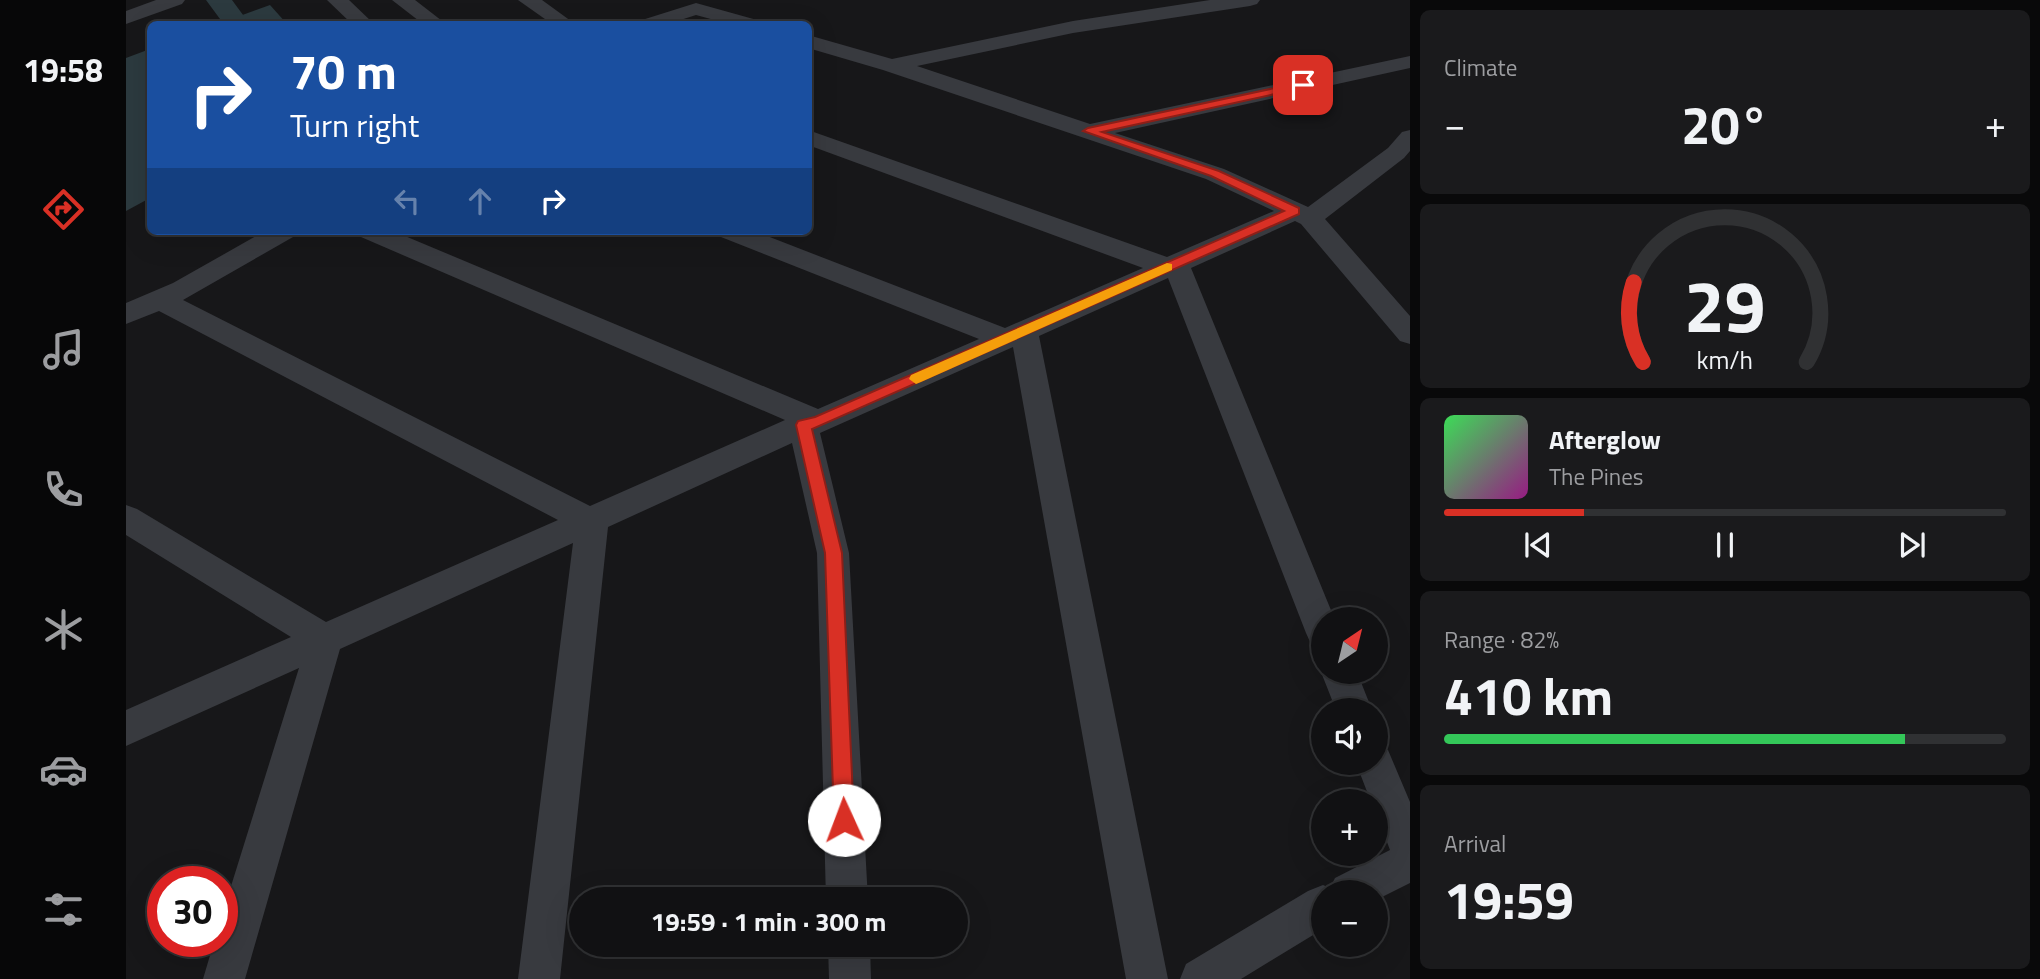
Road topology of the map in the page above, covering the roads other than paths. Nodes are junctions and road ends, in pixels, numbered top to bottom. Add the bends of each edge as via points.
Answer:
1 (175, 0) edge
2 (337, 0) edge
3 (402, 0) edge
4 (528, 0) edge
5 (748, 0) edge
6 (1250, 0) edge
7 (696, 9) junction
8 (126, 18) edge
9 (361, 21) edge
10 (432, 21) edge
11 (560, 21) edge
12 (658, 21) edge
13 (739, 21) edge
14 (812, 42) edge
15 (1410, 62) edge
16 (891, 65) junction
17 (1088, 131) junction
18 (1410, 137) edge
19 (812, 138) edge
20 (1302, 214) junction
21 (278, 235) edge
22 (379, 235) edge
23 (741, 235) edge
24 (1171, 265) junction
25 (160, 300) junction
26 (126, 314) edge
27 (1410, 334) edge
28 (1015, 335) junction
29 (811, 423) junction
30 (126, 518) edge
31 (592, 522) junction
32 (1312, 607) edge
33 (325, 640) junction
34 (126, 728) edge
35 (1380, 775) edge
36 (1410, 850) edge
37 (1410, 861) edge
38 (1373, 880) edge
39 (846, 887) edge
40 (1311, 913) edge
41 (849, 957) edge
42 (224, 979) edge
43 (539, 979) edge
44 (850, 979) edge
45 (1147, 979) edge
46 (1201, 979) edge

1 - 8 street
2 - 9 street
3 - 10 street
4 - 11 street
5 - 7 street
6 - 16 street via 1073,27
7 - 12 street
7 - 13 street
14 - 16 street
15 - 17 street
16 - 17 street
17 - 20 street via 1215,174
18 - 20 street via 1396,153
19 - 24 street
20 - 24 street
20 - 27 street
21 - 25 street
22 - 29 street
23 - 28 street
24 - 28 street
24 - 32 street
25 - 26 street
25 - 31 street
28 - 29 street
28 - 45 street
29 - 31 street
29 - 39 street via 833,553
30 - 33 street
31 - 33 street
31 - 43 street
33 - 34 street
33 - 42 street
35 - 36 street
37 - 38 street
40 - 46 street
41 - 44 street

